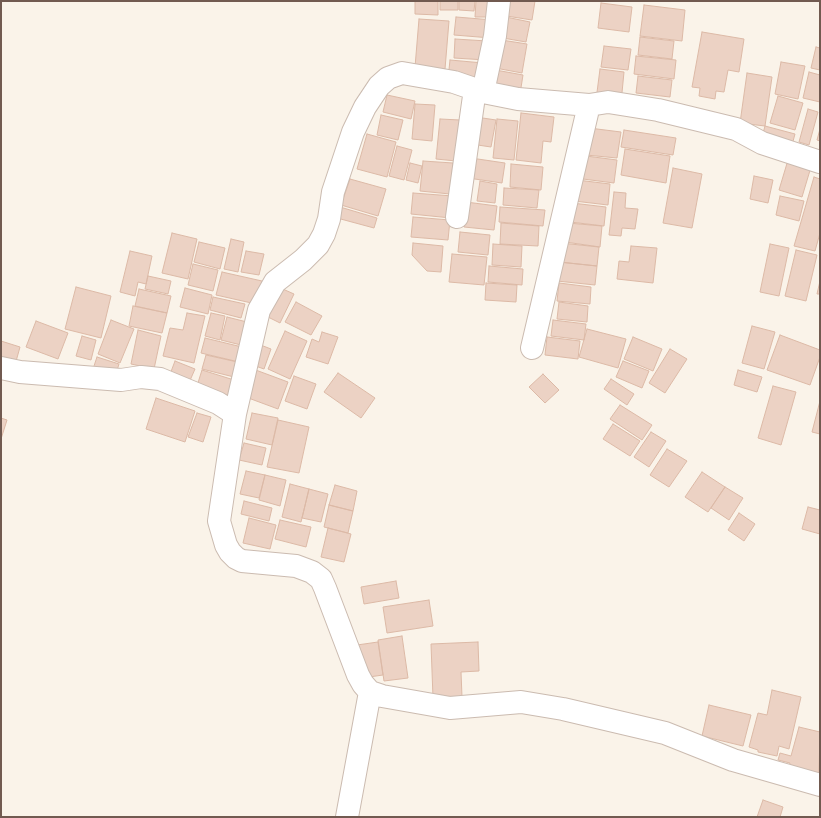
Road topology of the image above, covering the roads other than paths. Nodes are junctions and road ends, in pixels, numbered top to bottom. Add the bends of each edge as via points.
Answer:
1 (499, 1) edge
2 (479, 90) junction
3 (589, 105) junction
4 (820, 162) edge
5 (457, 217) dead end
6 (532, 348) dead end
7 (1, 368) edge
8 (235, 414) junction
9 (370, 692) junction
10 (820, 785) edge
11 (347, 817) edge

1 - 2 street via 495,36
2 - 3 street via 518,100
2 - 5 street
2 - 8 street via 454,82 402,73 388,78 379,86 353,132 333,192 324,234 318,245 303,260 275,282 259,310
3 - 4 street via 608,102 627,104 715,123 736,129 762,143
3 - 6 street
7 - 8 street via 20,372 121,380 141,377 160,379 218,403
8 - 9 street via 219,521 226,545 230,552 242,561 296,566 312,572 320,579 358,675
9 - 10 street via 450,708 521,702 563,709 665,733 733,760
9 - 11 street

